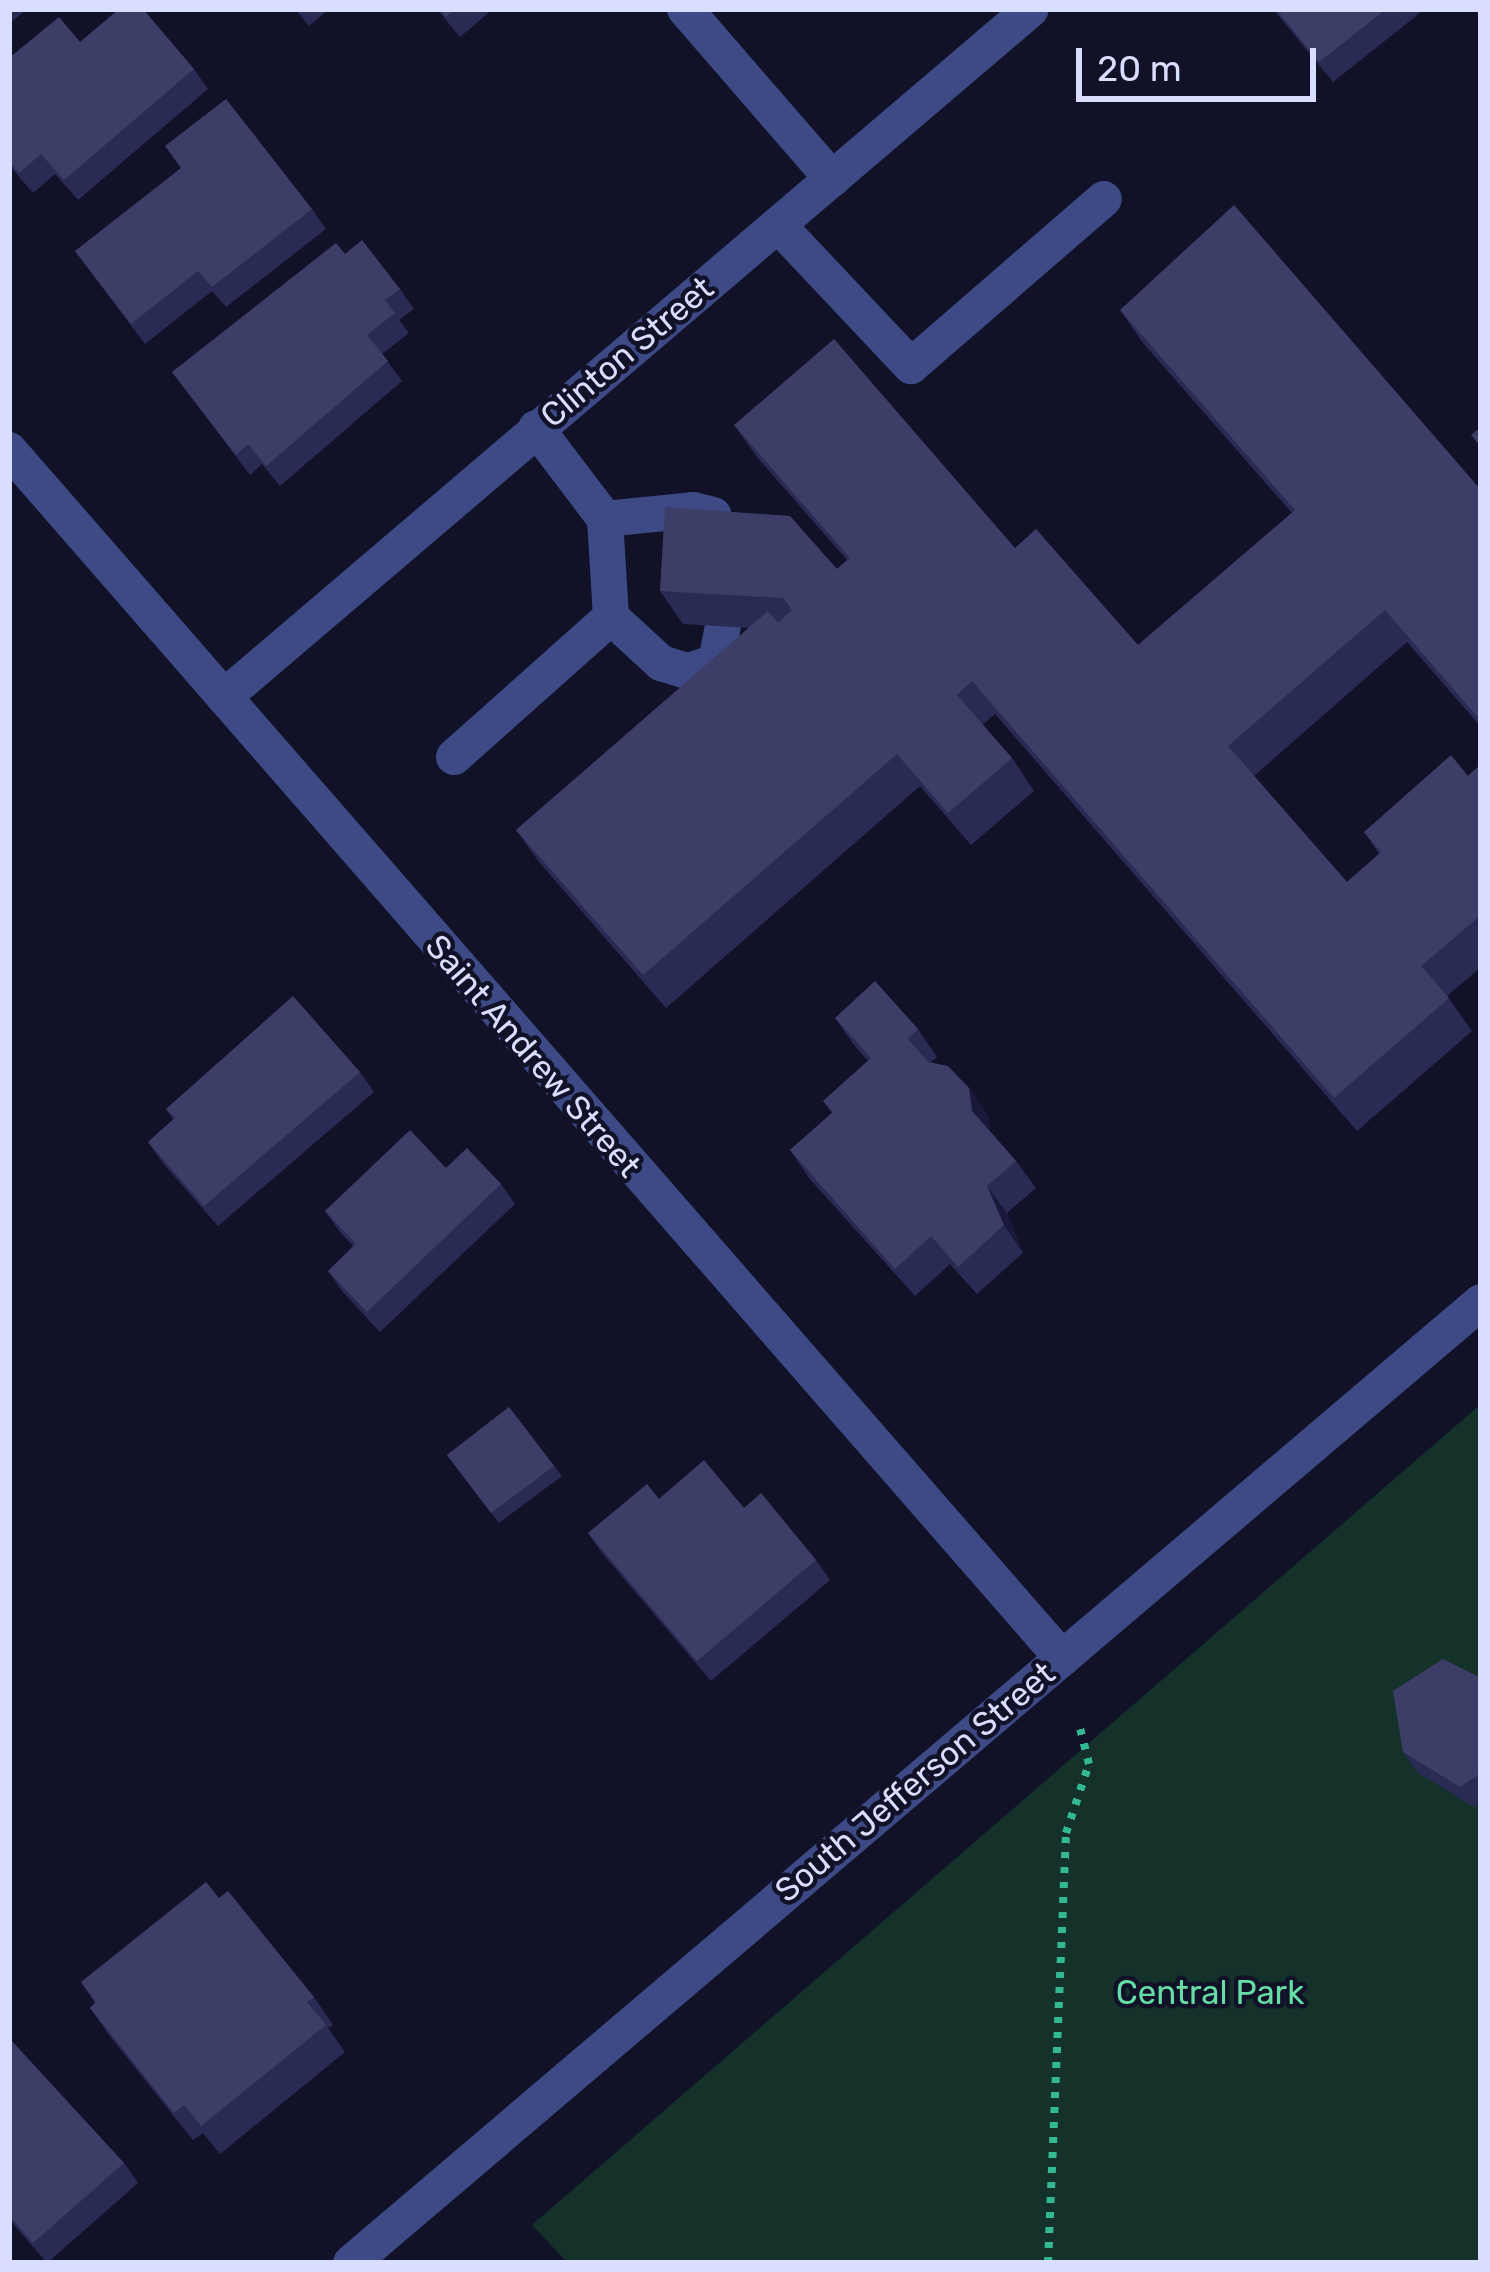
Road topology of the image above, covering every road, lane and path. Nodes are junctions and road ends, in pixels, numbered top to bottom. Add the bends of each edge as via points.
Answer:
1 (685, 9) edge
2 (1031, 9) edge
3 (832, 179) junction
4 (1104, 199) dead end
5 (778, 225) junction
6 (536, 428) junction
7 (9, 449) edge
8 (605, 519) junction
9 (730, 543) edge
10 (611, 617) junction
11 (723, 626) edge
12 (224, 697) junction
13 (454, 758) dead end
14 (1481, 1302) edge
15 (1062, 1658) junction
16 (350, 2263) edge
17 (1048, 2263) edge

1 - 3 street
2 - 3 street, Clinton Street
3 - 5 street, Clinton Street
4 - 5 street via 911,366
5 - 6 street, Clinton Street
6 - 8 street
6 - 12 street, Clinton Street
7 - 12 street, Saint Andrew Street
8 - 9 street via 693,510 716,517
8 - 10 street
10 - 11 street via 661,663 688,671 716,662
10 - 13 street
12 - 15 street, Saint Andrew Street
14 - 15 street, South Jefferson Street
15 - 16 street, South Jefferson Street
15 - 17 path via 1089,1764 1066,1833

